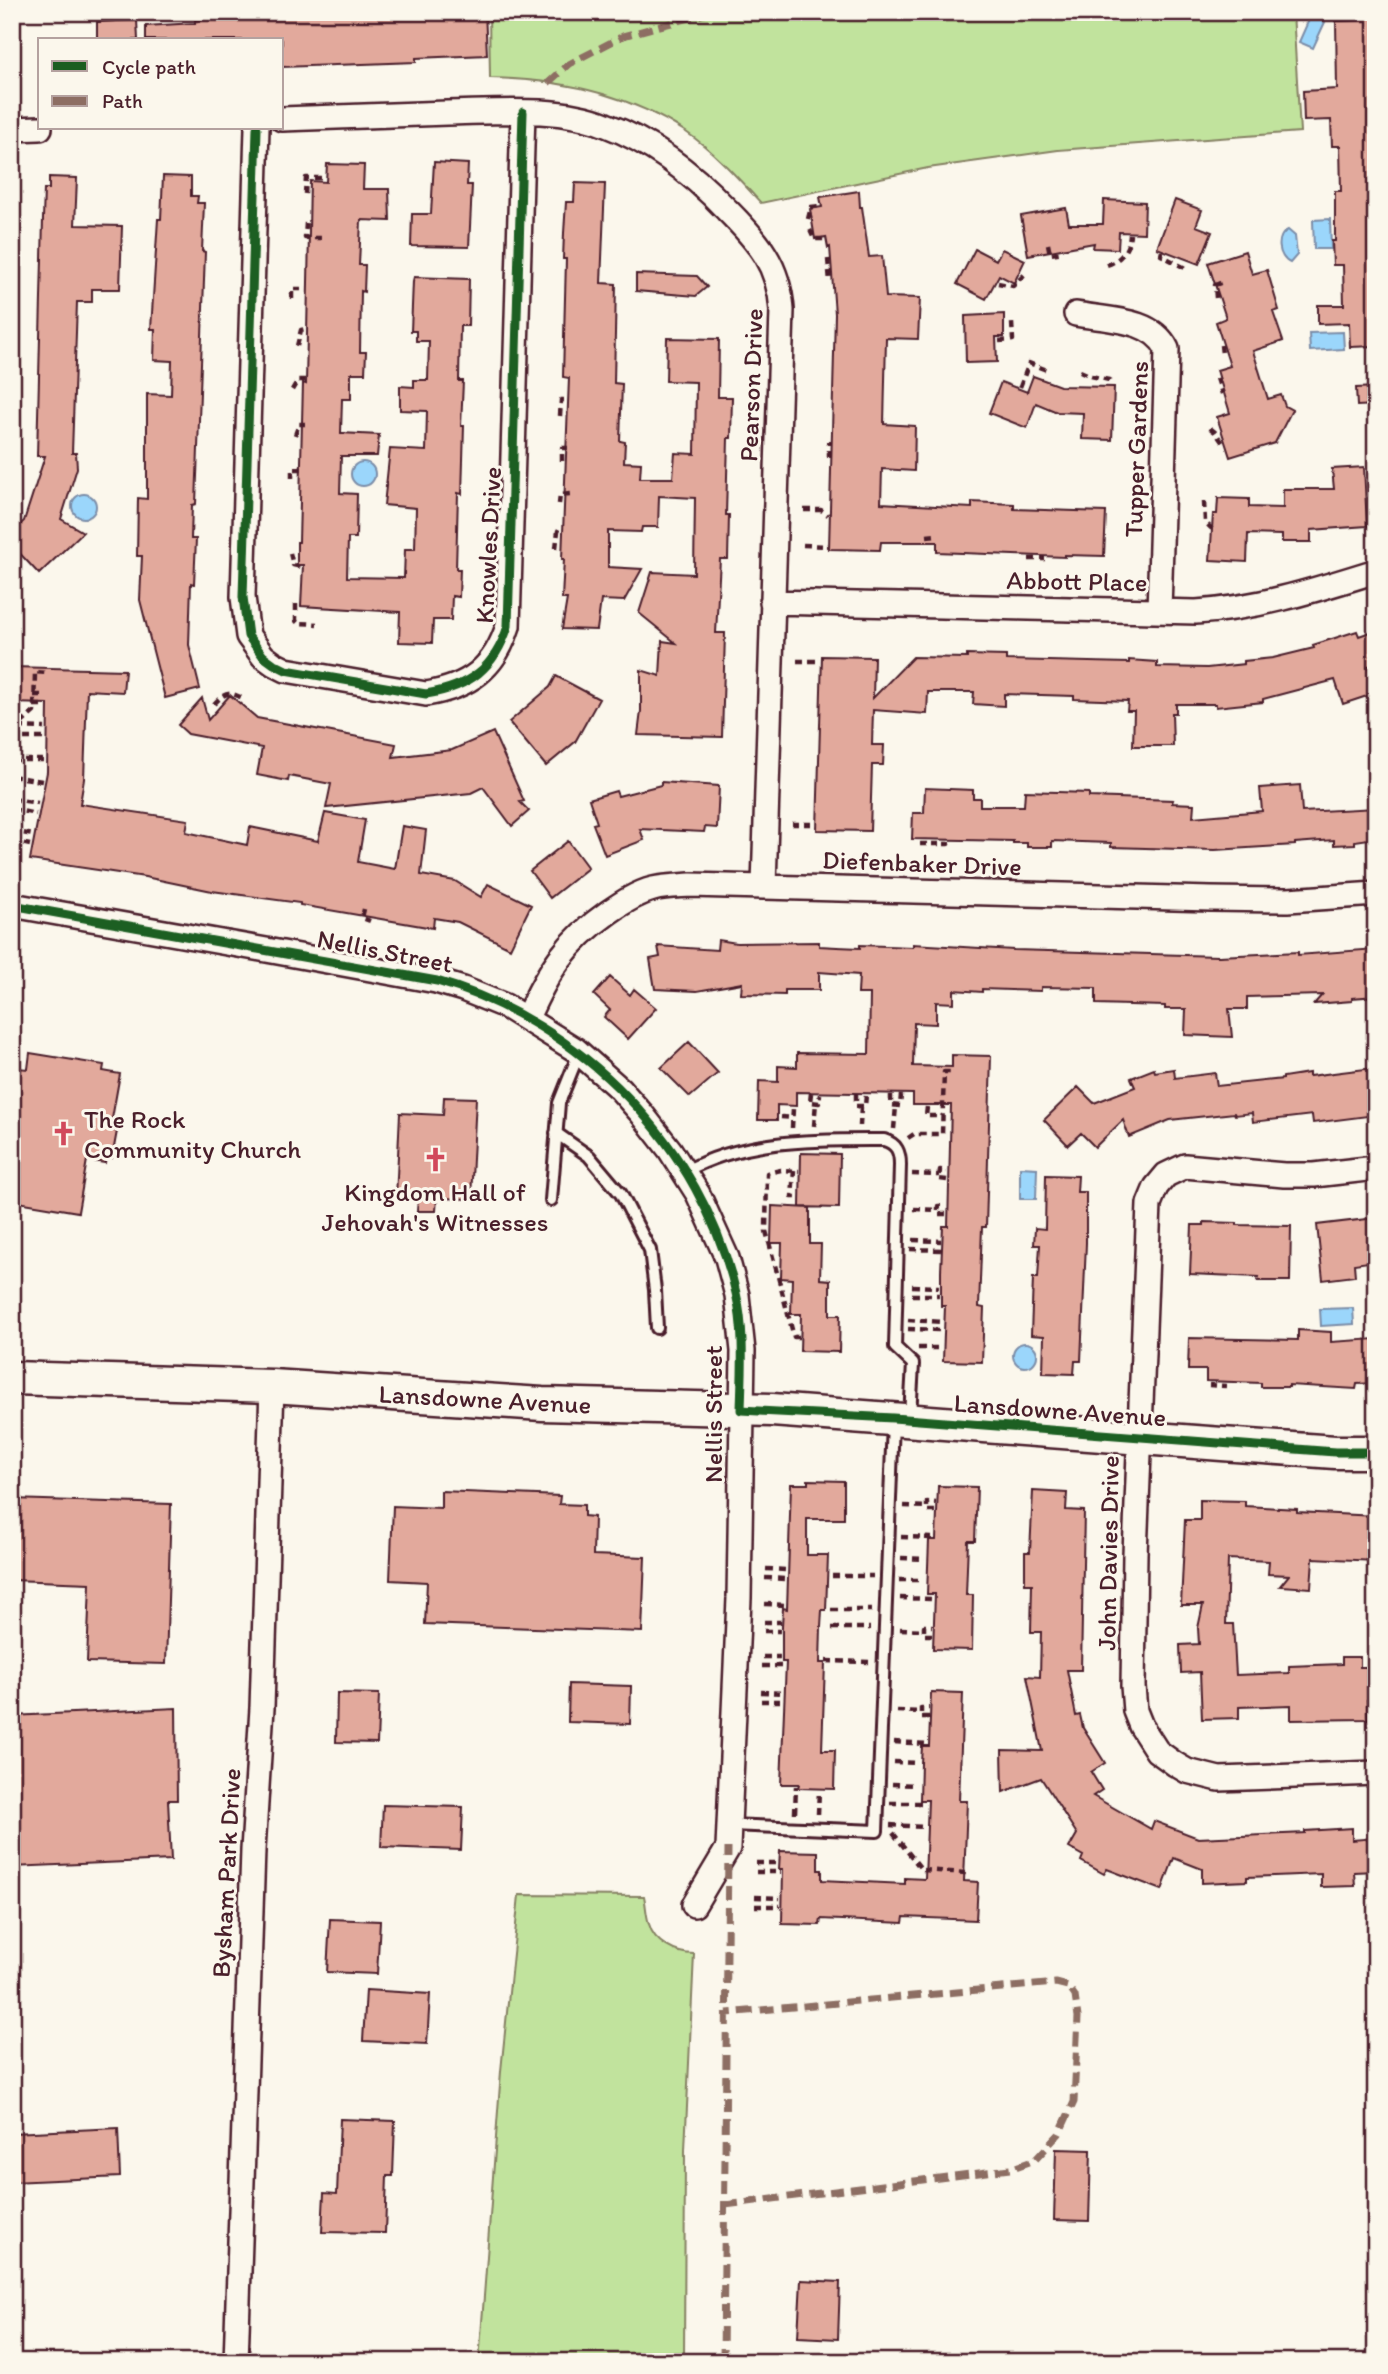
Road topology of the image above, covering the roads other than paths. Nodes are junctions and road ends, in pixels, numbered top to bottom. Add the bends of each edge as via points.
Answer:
1 (523, 112) junction
2 (284, 119) edge
3 (38, 128) edge
4 (12, 129) edge
5 (257, 130) edge
6 (1076, 314) dead end
7 (1376, 571) edge
8 (772, 602) junction
9 (1159, 611) junction
10 (764, 886) junction
11 (1376, 894) edge
12 (12, 905) edge
13 (527, 1018) junction
14 (579, 1053) junction
15 (556, 1133) junction
16 (1376, 1168) edge
17 (684, 1172) junction
18 (551, 1200) dead end
19 (657, 1328) dead end
20 (12, 1378) edge
21 (272, 1386) junction
22 (741, 1409) junction
23 (901, 1418) junction
24 (1139, 1437) junction
25 (1376, 1452) edge
26 (1376, 1773) edge
27 (730, 1825) junction
28 (694, 1905) dead end
29 (236, 2362) edge

1 - 2 street, Pearson Drive
1 - 5 street, Knowles Drive via 508,625 503,642 483,670 470,680 426,694 286,670 263,656 248,636 243,597
1 - 8 street, Pearson Drive via 607,125 665,155 716,198 769,260 781,291 782,310
3 - 4 street
6 - 9 street, Tupper Gardens via 1146,327 1167,349
7 - 9 street, Abbott Place via 1234,610
8 - 9 street, Abbott Place
8 - 10 street, Pearson Drive
10 - 11 street, Diefenbaker Drive via 1211,899
10 - 13 street, Diefenbaker Drive via 662,888 624,902 573,939 545,978
12 - 13 street, Nellis Street via 436,981 488,998
13 - 14 street, Nellis Street
14 - 15 lane via 559,1102
14 - 17 street, Nellis Street via 620,1089
15 - 18 lane
15 - 19 lane via 589,1156 621,1194 650,1250
16 - 24 street, John Davies Drive via 1284,1175 1185,1166 1166,1175 1149,1204
17 - 22 street, Nellis Street via 713,1224 737,1295 743,1351
17 - 23 lane via 707,1159 738,1151 814,1140 884,1140 895,1146 900,1156 895,1348 913,1364
20 - 21 main road, Lansdowne Avenue
21 - 22 main road, Lansdowne Avenue via 542,1404
21 - 29 street, Bysham Park Drive
22 - 23 main road, Lansdowne Avenue
22 - 27 street, Nellis Street
23 - 24 main road, Lansdowne Avenue
23 - 27 lane via 890,1506 877,1831
24 - 25 main road, Lansdowne Avenue
24 - 26 street, John Davies Drive via 1133,1686 1135,1711 1157,1751 1187,1771 1219,1779
27 - 28 street, Nellis Street via 728,1848

